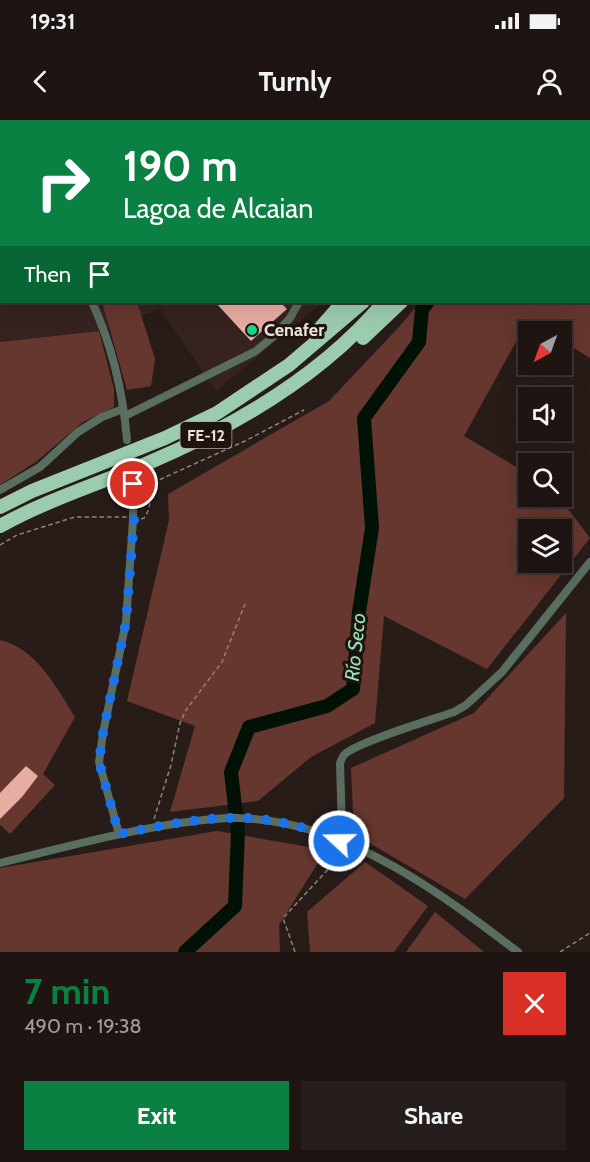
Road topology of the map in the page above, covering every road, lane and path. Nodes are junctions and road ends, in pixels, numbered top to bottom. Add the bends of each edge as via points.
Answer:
1 (92, 303) edge
2 (298, 303) edge
3 (342, 303) edge
4 (362, 303) edge
5 (383, 303) edge
6 (400, 303) edge
7 (289, 365) junction
8 (298, 380) junction
9 (304, 410) dead end
10 (124, 412) junction
11 (127, 440) dead end
12 (133, 484) dead end
13 (0, 490) edge
14 (0, 507) edge
15 (134, 518) junction
16 (0, 526) edge
17 (0, 545) edge
18 (590, 562) edge
19 (245, 604) dead end
20 (151, 828) junction
21 (119, 834) junction
22 (339, 841) junction
23 (349, 845) junction
24 (0, 862) edge
25 (590, 933) edge
26 (295, 952) edge
27 (518, 952) edge
28 (560, 952) edge

1 - 10 street via 115,364
2 - 10 street via 256,351
3 - 7 highway
4 - 7 highway, FE-12
5 - 8 highway, FE-12 via 365,324
6 - 8 highway via 343,354
7 - 14 highway, FE-12 via 241,398 175,433
8 - 16 highway, FE-12 via 228,425
9 - 15 path via 161,479 150,494 144,518
10 - 11 street
10 - 13 street via 102,417 78,432 40,466
12 - 15 street
15 - 17 path via 75,517 17,535
15 - 21 street via 126,622 99,762
18 - 22 street via 502,672 466,705 370,741 343,756
19 - 20 path via 222,662 180,723
20 - 21 street
20 - 22 street via 239,818 316,831
21 - 24 street
22 - 23 street
23 - 26 path via 284,918
23 - 27 street via 420,882
25 - 28 path

